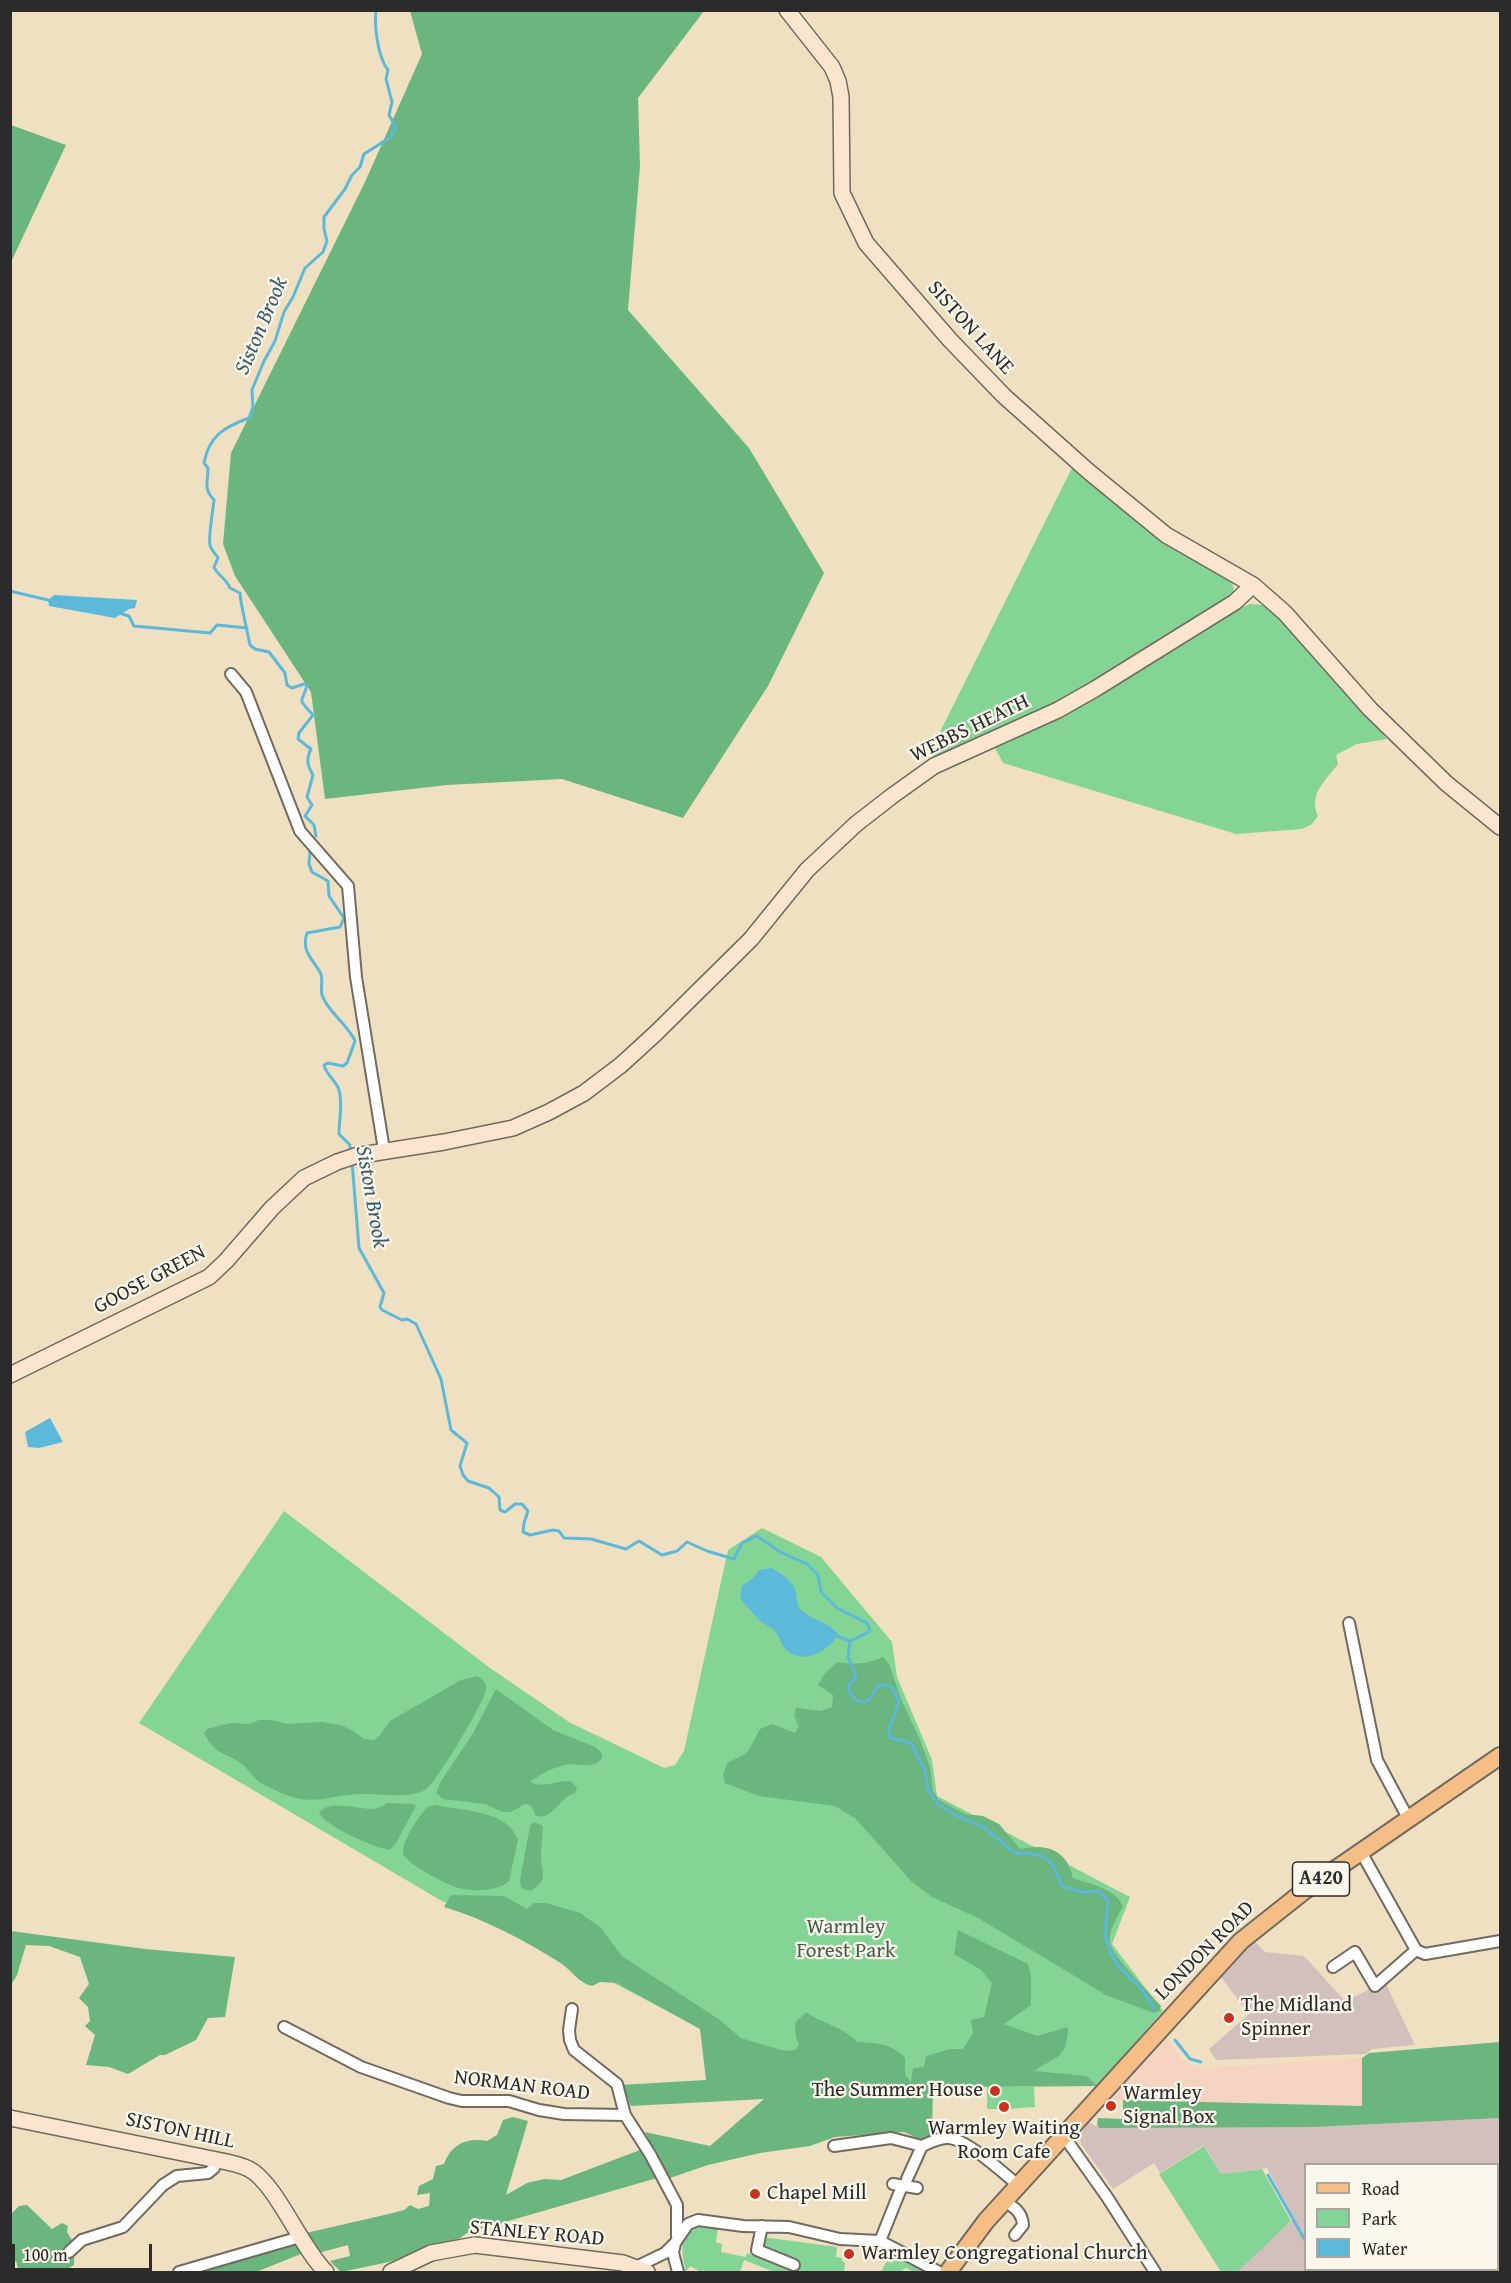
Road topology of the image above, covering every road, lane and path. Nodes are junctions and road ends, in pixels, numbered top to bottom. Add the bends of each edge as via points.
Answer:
1 (787, 10) edge
2 (1253, 585) junction
3 (231, 674) dead end
4 (1500, 827) edge
5 (384, 1150) junction
6 (10, 1375) edge
7 (1349, 1623) dead end
8 (1500, 1756) edge
9 (1409, 1820) junction
10 (1361, 1852) junction
11 (1500, 1941) edge
12 (1416, 1950) junction
13 (1333, 1967) dead end
14 (572, 2009) dead end
15 (284, 2027) dead end
16 (625, 2112) junction
17 (10, 2118) edge
18 (1063, 2135) junction
19 (834, 2146) dead end
20 (922, 2146) junction
21 (217, 2160) junction
22 (901, 2183) junction
23 (1018, 2185) junction
24 (917, 2188) dead end
25 (1004, 2201) junction
26 (677, 2205) junction
27 (698, 2220) junction
28 (762, 2226) junction
29 (1015, 2235) dead end
30 (300, 2237) junction
31 (676, 2241) junction
32 (880, 2241) junction
33 (69, 2252) dead end
34 (794, 2265) dead end
35 (641, 2270) edge
36 (179, 2272) edge
37 (326, 2272) edge
38 (391, 2272) edge
39 (678, 2272) edge
40 (939, 2272) edge
41 (948, 2272) edge
42 (1155, 2272) edge

1 - 2 street, SISTON LANE via 832,67 838,81 842,194 866,243 1000,392 1088,471 1166,535
2 - 4 street via 1284,613 1370,709 1446,783
2 - 5 street, WEBBS HEATH via 1235,602 1095,689 934,766 892,796 807,870 751,939 656,1033 584,1093 513,1128
3 - 5 street via 246,692 300,831 348,886 356,977
5 - 6 street, GOOSE GREEN via 337,1162 304,1178 208,1276
7 - 9 street via 1377,1760
8 - 9 main road, LONDON ROAD / A420
9 - 10 main road, LONDON ROAD / A420
10 - 12 street
10 - 18 main road, LONDON ROAD / A420 via 1241,1941
11 - 12 street via 1425,1954
12 - 13 street via 1376,1986 1355,1952
14 - 16 street, NORMAN ROAD via 569,2030 574,2050 617,2084
15 - 16 street, NORMAN ROAD via 361,2067 449,2098 509,2101 564,2114
16 - 26 street
17 - 21 street, SISTON HILL
18 - 23 main road, A420
18 - 42 street
19 - 20 street via 891,2138
20 - 22 street
20 - 23 street via 949,2138 962,2143
21 - 30 street, SISTON HILL via 250,2169 262,2179
21 - 33 street via 208,2173 177,2176 163,2185 123,2227 82,2240
22 - 24 street
22 - 32 street
23 - 25 main road, A420
25 - 29 street via 1022,2216 1023,2224
25 - 41 main road, A420
26 - 27 street
26 - 31 street
27 - 28 street
27 - 31 street via 688,2224
28 - 32 street via 840,2239
28 - 34 street via 757,2250
30 - 36 street
30 - 37 street, SISTON HILL
31 - 35 street
31 - 39 street via 673,2253
32 - 40 street
35 - 38 street, STANLEY ROAD via 623,2263 476,2245 430,2253

